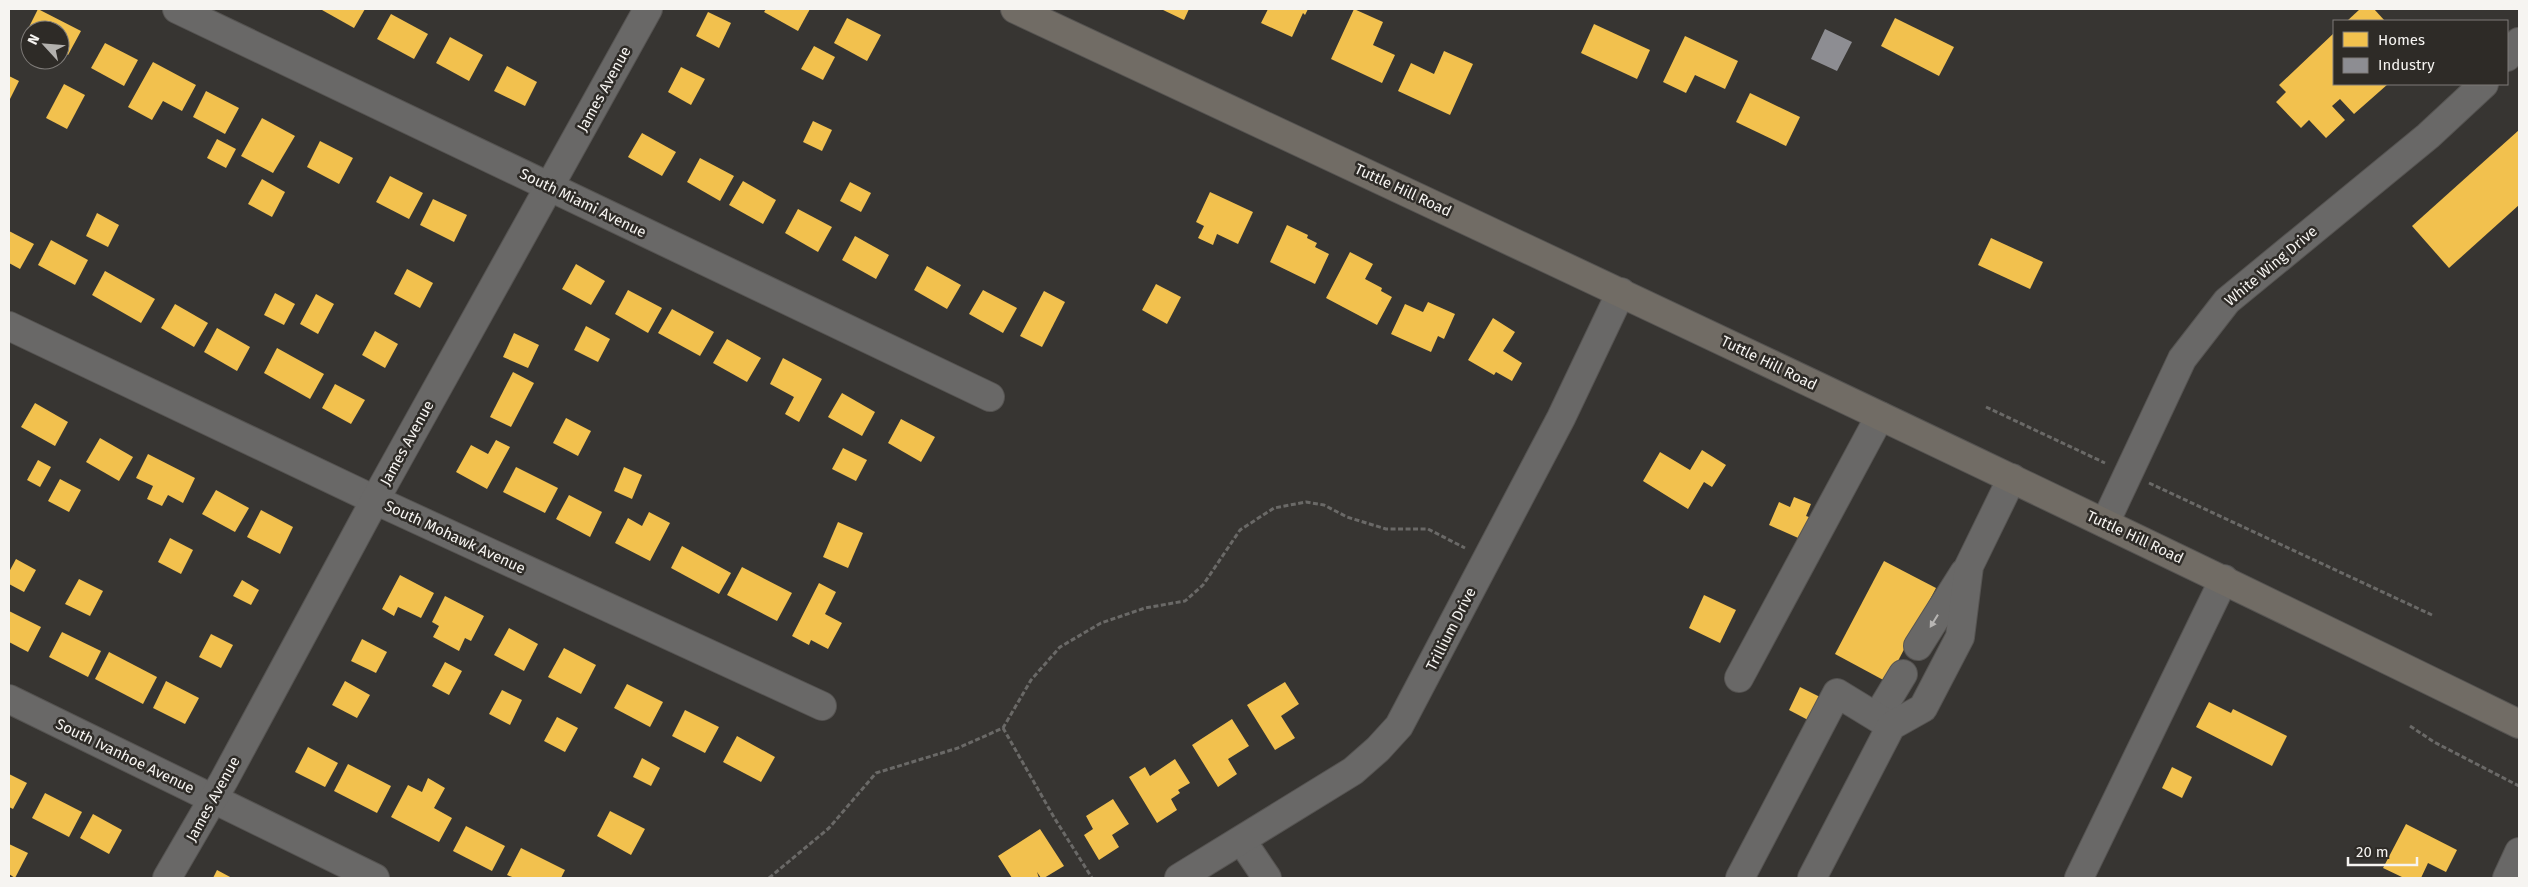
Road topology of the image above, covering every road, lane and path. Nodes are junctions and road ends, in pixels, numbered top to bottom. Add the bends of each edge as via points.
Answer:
1 (177, 9) edge
2 (648, 9) edge
3 (1015, 9) edge
4 (2519, 42) edge
5 (2508, 56) edge
6 (2483, 85) edge
7 (549, 187) junction
8 (1621, 292) junction
9 (9, 326) edge
10 (990, 397) dead end
11 (1986, 407) dead end
12 (1880, 416) junction
13 (2128, 474) junction
14 (2012, 478) junction
15 (376, 500) junction
16 (2105, 523) junction
17 (1487, 559) junction
18 (1969, 566) junction
19 (2224, 579) junction
20 (2432, 615) dead end
21 (1918, 646) dead end
22 (1903, 674) dead end
23 (1739, 678) dead end
24 (9, 700) edge
25 (822, 706) dead end
26 (1884, 722) junction
27 (2519, 724) edge
28 (2410, 726) dead end
29 (1003, 728) junction
30 (2519, 786) edge
31 (214, 799) junction
32 (1242, 841) junction
33 (2519, 852) edge
34 (167, 878) edge
35 (375, 878) edge
36 (769, 878) edge
37 (1092, 878) edge
38 (1179, 878) edge
39 (1266, 878) edge
40 (1740, 878) edge
41 (1812, 878) edge
42 (2079, 878) edge
43 (2507, 878) edge

1 - 7 street, South Miami Avenue
2 - 7 street, James Avenue
3 - 8 main road, Tuttle Hill Road
4 - 5 street
6 - 13 street, White Wing Drive via 2428,136 2227,301 2182,359
7 - 10 street, South Miami Avenue
7 - 15 street, James Avenue
8 - 12 main road, Tuttle Hill Road
8 - 17 street, Trillium Drive via 1561,418
9 - 15 street, South Mohawk Avenue
11 - 13 path
12 - 14 main road, Tuttle Hill Road
12 - 23 street
13 - 16 street, White Wing Drive
13 - 20 path
14 - 16 main road, Tuttle Hill Road
14 - 18 street
15 - 25 street, South Mohawk Avenue
15 - 31 street, James Avenue
16 - 19 main road, Tuttle Hill Road
17 - 29 path via 1428,529 1386,529 1306,502 1274,508 1240,530 1203,585 1185,601 1145,608 1101,623 1060,647 1031,680
17 - 32 street, Trillium Drive via 1399,726 1353,771
18 -> 21 street
18 - 26 street via 1960,637 1923,708
19 - 27 main road, Tuttle Hill Road
19 - 42 street
22 - 26 street
24 - 31 street, South Ivanhoe Avenue
26 - 40 street via 1837,693
26 - 41 street
28 - 30 path
29 - 36 path via 958,748 876,773 829,828
29 - 37 path
31 - 34 street, James Avenue
31 - 35 street, South Ivanhoe Avenue
32 - 38 street, Trillium Drive
32 - 39 street
33 - 43 street

